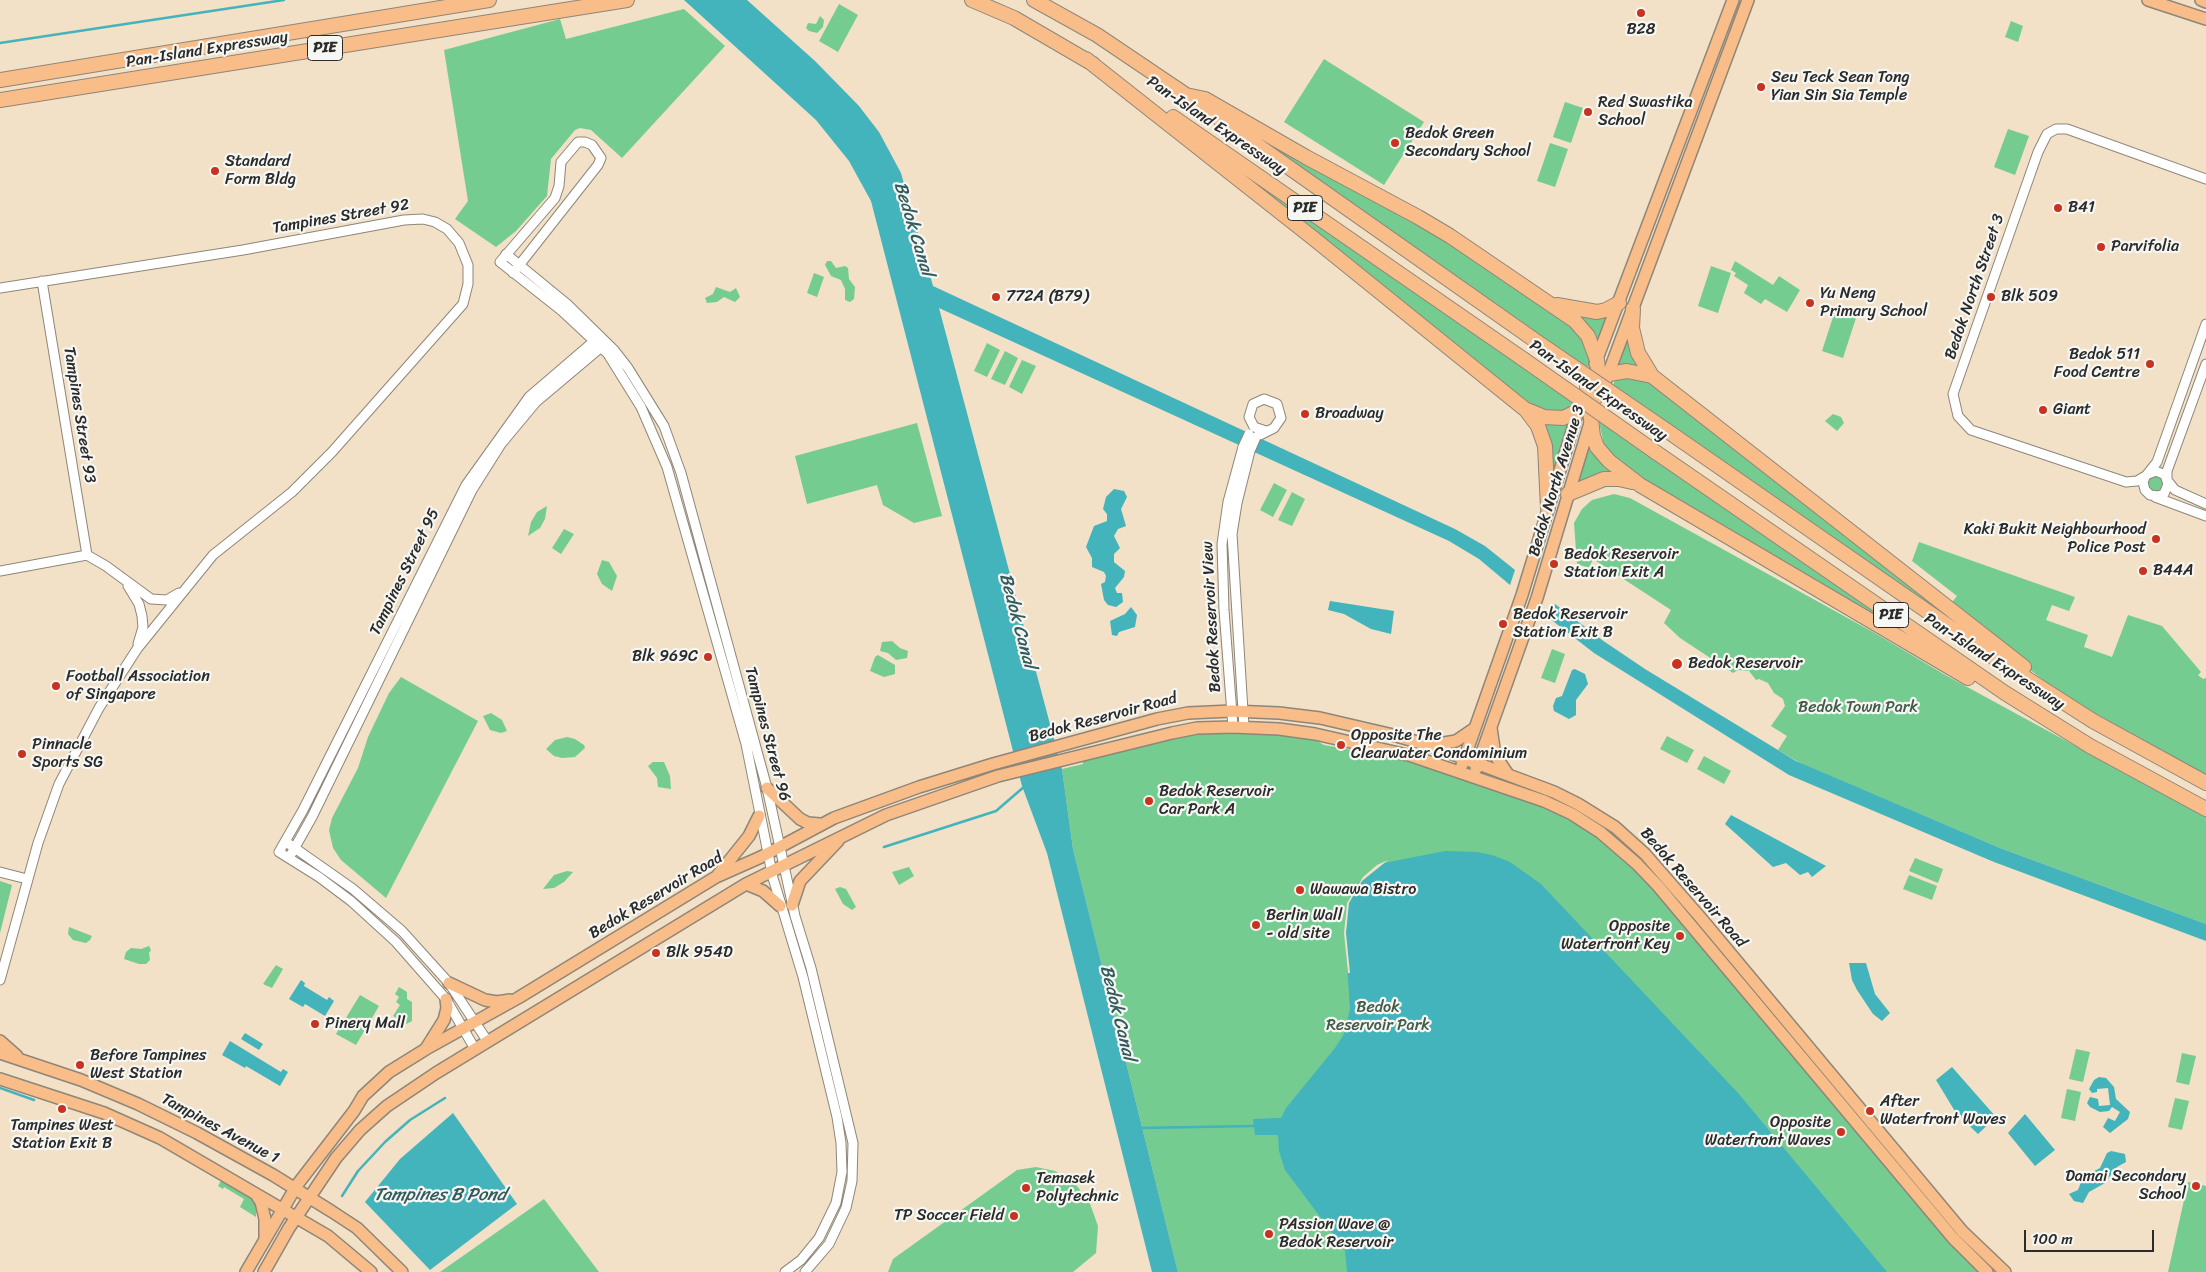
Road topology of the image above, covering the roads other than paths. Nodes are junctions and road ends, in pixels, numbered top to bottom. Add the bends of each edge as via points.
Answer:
1 (489, 0) edge
2 (627, 0) edge
3 (972, 0) edge
4 (1034, 0) edge
5 (1733, 0) edge
6 (1748, 0) edge
7 (2148, 0) edge
8 (2201, 0) edge
9 (2206, 2) edge
10 (2206, 19) edge
11 (1086, 59) junction
12 (0, 80) edge
13 (1186, 95) junction
14 (0, 100) edge
15 (2206, 179) edge
16 (506, 254) junction
17 (519, 265) junction
18 (513, 273) junction
19 (42, 281) junction
20 (0, 288) edge
21 (1547, 301) junction
22 (1619, 303) junction
23 (1633, 309) junction
24 (2206, 324) edge
25 (601, 341) junction
26 (1597, 360) junction
27 (2206, 364) edge
28 (1604, 376) junction
29 (1652, 376) junction
30 (1587, 386) junction
31 (1602, 394) junction
32 (1583, 407) junction
33 (1526, 410) junction
34 (1250, 420) junction
35 (1590, 423) junction
36 (1266, 431) junction
37 (1253, 436) junction
38 (2147, 474) junction
39 (2167, 479) junction
40 (1640, 485) junction
41 (1568, 494) junction
42 (2151, 496) junction
43 (2206, 504) edge
44 (1548, 508) junction
45 (2206, 516) edge
46 (87, 555) junction
47 (0, 570) edge
48 (122, 578) junction
49 (184, 590) junction
50 (137, 649) junction
51 (2005, 692) junction
52 (1238, 711) junction
53 (2093, 721) junction
54 (1491, 724) junction
55 (1239, 727) junction
56 (1475, 728) junction
57 (1428, 745) junction
58 (1464, 758) junction
59 (1478, 763) junction
60 (1460, 772) junction
61 (1508, 774) junction
62 (1473, 776) junction
63 (2206, 782) edge
64 (767, 788) junction
65 (2206, 809) edge
66 (760, 816) junction
67 (820, 824) junction
68 (842, 836) junction
69 (285, 842) junction
70 (780, 846) junction
71 (294, 848) junction
72 (768, 853) junction
73 (288, 858) junction
74 (784, 865) junction
75 (771, 871) junction
76 (0, 872) edge
77 (716, 877) junction
78 (27, 879) junction
79 (746, 884) junction
80 (792, 905) junction
81 (780, 906) junction
82 (1700, 917) junction
83 (1698, 932) junction
84 (0, 980) edge
85 (449, 983) junction
86 (518, 998) junction
87 (446, 999) junction
88 (477, 1022) junction
89 (464, 1028) junction
90 (0, 1041) edge
91 (488, 1042) junction
92 (426, 1048) junction
93 (475, 1049) junction
94 (0, 1053) edge
95 (20, 1059) junction
96 (0, 1079) edge
97 (310, 1167) junction
98 (273, 1175) junction
99 (295, 1189) junction
100 (256, 1194) junction
101 (309, 1197) junction
102 (282, 1210) junction
103 (295, 1218) junction
104 (265, 1238) junction
105 (246, 1272) edge
106 (264, 1272) edge
107 (371, 1272) edge
108 (402, 1272) edge
109 (786, 1272) edge
110 (805, 1272) edge
111 (1987, 1272) edge
112 (2005, 1272) edge

1 - 12 highway, Pan-Island Expressway / PIE
2 - 14 highway, Pan-Island Expressway / PIE
3 - 11 highway, Pan-Island Expressway / PIE via 1014,18
4 - 13 highway, Pan-Island Expressway / PIE via 1097,35
5 - 22 main road, Bedok North Avenue 3
6 - 23 main road
7 - 10 main road
8 - 9 main road
11 - 33 highway
11 - 51 highway, Pan-Island Expressway / PIE, bridge
13 - 21 highway via 1205,99 1418,217
13 - 53 highway, Pan-Island Expressway / PIE, bridge via 1993,657
15 - 38 street, Bedok North Street 3 via 2067,129 2056,129 2047,134 1953,394 1958,416 1971,430 2123,481 2135,482
16 - 17 street, Tampines Street 96
16 - 17 street via 554,198 559,186 561,162 578,142 592,145 601,158 598,165
16 - 18 street, Tampines Street 96 via 500,262
17 - 18 street
17 - 25 street, Tampines Street 96 via 568,304
18 - 25 street, Tampines Street 96
19 - 20 street, Tampines Street 92
19 - 46 street, Tampines Street 93
19 - 49 street, Tampines Street 92 via 243,250 404,220 435,222 447,229 459,243 468,266 463,304 332,452 292,492 213,555
21 - 22 highway via 1597,312
21 - 26 highway via 1583,329
22 - 26 main road, Bedok North Avenue 3
23 - 28 main road
23 - 29 highway via 1632,328 1638,353
24 - 38 street via 2156,462
25 - 64 street, Tampines Street 96 via 646,395 674,449
25 - 66 street, Tampines Street 96 via 641,407 667,466 746,744
25 - 69 street, Tampines Street 95 via 529,397 466,485
25 - 71 street, Tampines Street 95 via 536,402 501,444 472,490
26 - 28 highway
26 - 30 main road, Bedok North Avenue 3
27 - 39 street via 2167,471
28 - 29 highway via 1633,372
28 - 30 highway
28 - 31 highway
29 - 53 highway
30 - 32 highway
31 - 32 highway
31 - 35 main road, Bedok North Avenue 3
32 - 33 highway via 1567,417 1557,418
32 - 35 highway
32 - 44 main road, Bedok North Avenue 3
33 - 44 highway via 1540,430 1545,446
34 - 36 street via 1256,429
34 - 36 street, Bedok Reservoir View via 1250,411 1256,402 1264,399 1274,402 1280,409 1281,418 1274,428
34 - 37 street, Bedok Reservoir View
35 - 40 highway via 1602,455
35 - 41 main road, Bedok North Avenue 3
36 - 37 street, Bedok Reservoir View
37 - 52 street, Bedok Reservoir View, bridge via 1246,449 1232,534
38 - 39 street via 2158,472
38 - 42 street via 2143,486
39 - 42 street via 2164,494
39 - 43 street via 2176,491
40 - 41 highway via 1607,478
40 - 51 highway via 1989,690
41 - 54 main road, Bedok North Avenue 3 via 1537,598
42 - 45 street
44 - 56 main road, Bedok North Avenue 3 via 1522,596
46 - 47 street
46 - 48 street, Tampines Street 92
48 - 49 street, Tampines Street 92 via 151,599 160,601
48 - 50 street, Tampines Street 92 via 142,616 143,627
49 - 50 street, Tampines Street 92
50 - 78 street, Tampines Street 92 via 99,708 66,770
51 - 65 highway, Pan-Island Expressway / PIE via 2090,746
52 - 55 street, Bedok Reservoir View
52 - 57 main road, Bedok Reservoir Road via 1320,718
52 - 67 main road, Bedok Reservoir Road via 1188,713 993,764 919,787
53 - 63 highway, Pan-Island Expressway / PIE
54 - 59 main road, Bedok North Avenue 3
54 - 61 main road via 1495,755
55 - 60 main road, Bedok Reservoir Road via 1279,729 1348,740
55 - 68 main road, Bedok Reservoir Road via 1197,728 1172,733 998,776 886,815
56 - 57 main road via 1456,741
56 - 58 main road, Bedok North Avenue 3
57 - 58 main road, Bedok Reservoir Road
58 - 59 main road, Bedok Reservoir Road
58 - 60 main road, Bedok North Avenue 3
59 - 61 main road, Bedok Reservoir Road
59 - 62 main road, Bedok North Avenue 3
60 - 62 main road, Bedok Reservoir Road
61 - 82 main road, Bedok Reservoir Road via 1578,804 1615,827 1645,854
62 - 83 main road, Bedok Reservoir Road via 1544,801 1600,832 1638,864
64 - 67 main road via 800,819
64 - 70 street, Tampines Street 96
66 - 72 street, Tampines Street 96
66 - 77 main road via 749,836
67 - 70 main road, Bedok Reservoir Road
68 - 74 main road, Bedok Reservoir Road
68 - 80 main road via 800,881
69 - 71 street
69 - 73 street, Tampines Street 95 via 279,852
70 - 72 main road, Bedok Reservoir Road
70 - 74 street, Tampines Street 96
71 - 73 street, Tampines Street 95
71 - 85 street via 353,889 402,931
72 - 75 street, Tampines Street 96
72 - 77 main road, Bedok Reservoir Road
73 - 87 street via 351,901 396,942
74 - 75 main road, Bedok Reservoir Road
74 - 80 street, Tampines Street 96
75 - 79 main road, Bedok Reservoir Road
75 - 81 street, Tampines Street 96
76 - 78 street
77 - 86 main road, Bedok Reservoir Road
78 - 84 street, Tampines Street 92
79 - 81 main road via 763,891
79 - 91 main road, Bedok Reservoir Road
80 - 110 street, Tampines Street 96 via 811,968 853,1143 852,1181 846,1208 828,1244
81 - 109 street, Tampines Street 96 via 803,977 837,1117 842,1172 836,1203 820,1238
82 - 83 main road
82 - 112 main road, Bedok Reservoir Road via 1966,1236
83 - 111 main road, Bedok Reservoir Road via 1953,1238
85 - 86 main road via 485,1000 497,1002
85 - 88 street
86 - 88 main road, Bedok Reservoir Road
87 - 89 street
87 - 92 main road via 444,1020
88 - 89 main road, Bedok Reservoir Road
88 - 91 street
89 - 92 main road, Bedok Reservoir Road
89 - 93 street
90 - 95 main road
91 - 93 main road, Bedok Reservoir Road
92 - 97 main road, Bedok Reservoir Road via 389,1072 363,1096
93 - 101 main road, Bedok Reservoir Road via 370,1120 336,1158
94 - 95 main road, Tampines Avenue 1
95 - 98 main road, Tampines Avenue 1 via 138,1104
96 - 100 main road via 131,1124
97 - 98 main road via 295,1175
97 - 99 main road, Bedok Reservoir Road
98 - 99 main road, Tampines Avenue 1
99 - 101 main road, Tampines Avenue 1
99 - 102 main road, Bedok Reservoir Road
100 - 102 main road
100 - 104 main road via 265,1219
101 - 103 main road, Bedok Reservoir Road
101 - 108 main road, Tampines Avenue 1 via 357,1228
102 - 103 main road
102 - 104 main road, Bedok Reservoir Road
103 - 106 main road, Bedok Reservoir Road
103 - 107 main road via 328,1236
104 - 105 main road, Bedok Reservoir Road

